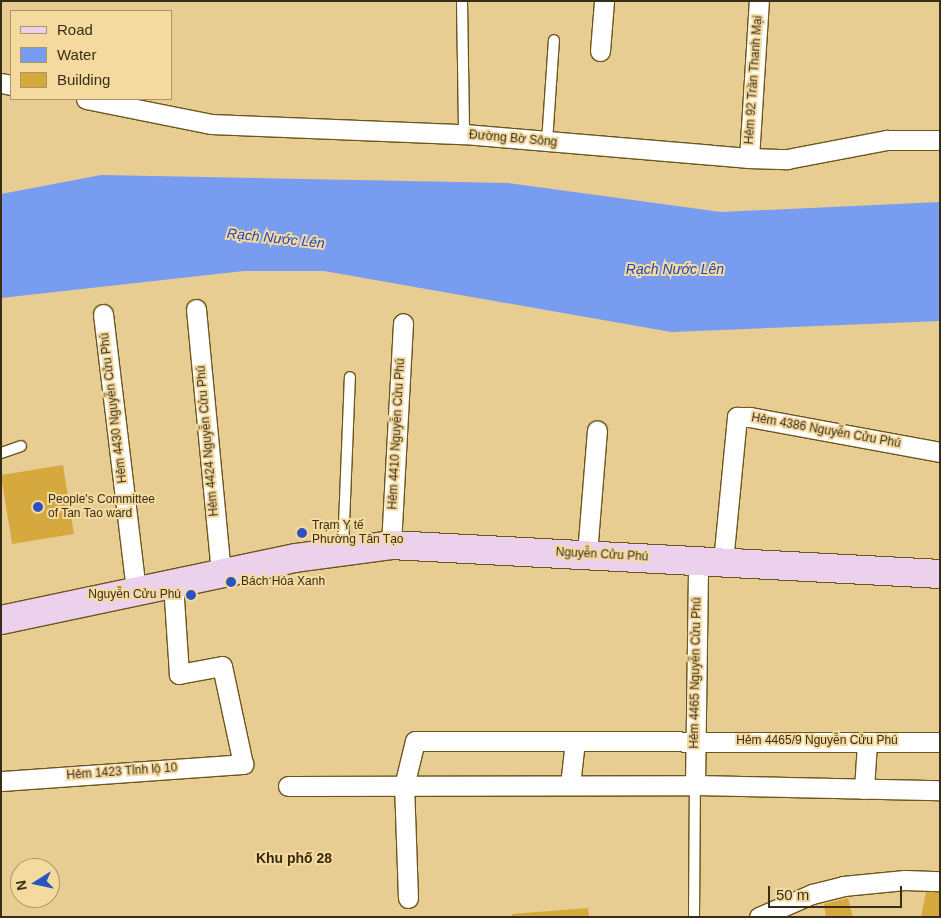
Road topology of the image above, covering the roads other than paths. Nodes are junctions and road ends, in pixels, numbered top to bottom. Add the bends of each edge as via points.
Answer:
1 (462, 1) edge
2 (604, 1) edge
3 (759, 1) edge
4 (554, 40) dead end
5 (600, 52) dead end
6 (91, 100) edge
7 (464, 134) junction
8 (940, 140) edge
9 (547, 142) junction
10 (748, 158) junction
11 (196, 309) dead end
12 (103, 314) dead end
13 (403, 324) dead end
14 (350, 378) dead end
15 (597, 430) dead end
16 (21, 446) dead end
17 (940, 452) edge
18 (1, 453) edge
19 (391, 545) junction
20 (343, 549) junction
21 (587, 554) junction
22 (711, 561) junction
23 (220, 573) junction
24 (940, 574) edge
25 (174, 583) junction
26 (136, 591) junction
27 (1, 620) edge
28 (575, 741) junction
29 (695, 741) junction
30 (867, 742) junction
31 (940, 742) edge
32 (1, 781) edge
33 (570, 785) junction
34 (695, 785) junction
35 (288, 786) dead end
36 (404, 786) junction
37 (864, 788) junction
38 (940, 790) edge
39 (940, 881) edge
40 (408, 898) dead end
41 (694, 917) edge
42 (759, 917) edge

1 - 7 lane
2 - 5 street
3 - 10 street, Hẻm 92 Trần Thanh Mại
4 - 9 lane
6 - 7 street, Đường Bờ Sông via 211,124
7 - 9 street, Đường Bờ Sông
8 - 10 street, Đường Bờ Sông via 887,140 787,159
9 - 10 street, Đường Bờ Sông
11 - 23 street, Hẻm 4424 Nguyễn Cửu Phú
12 - 26 street, Hẻm 4430 Nguyễn Cửu Phú
13 - 19 street, Hẻm 4410 Nguyễn Cửu Phú
14 - 20 lane
15 - 21 street
16 - 18 lane
17 - 22 street, Hẻm 4386 Nguyễn Cửu Phú via 737,417
19 - 20 main road, Nguyễn Cửu Phú
19 - 21 main road, Nguyễn Cửu Phú
20 - 23 main road, Nguyễn Cửu Phú
21 - 22 main road, Nguyễn Cửu Phú
22 - 24 main road, Nguyễn Cửu Phú
22 - 29 street, Hẻm 4465 Nguyễn Cửu Phú
23 - 25 main road, Nguyễn Cửu Phú
25 - 26 main road, Nguyễn Cửu Phú
25 - 32 street, Hẻm 1423 Tỉnh lộ 10 via 179,674 222,666 243,764
26 - 27 main road, Nguyễn Cửu Phú
28 - 29 street, Hẻm 4465/9 Nguyễn Cửu Phú
28 - 33 street
28 - 36 street, Hẻm 4465/9 Nguyễn Cửu Phú via 415,741
29 - 30 street, Hẻm 4465/9 Nguyễn Cửu Phú
29 - 34 street, Hẻm 4465 Nguyễn Cửu Phú
30 - 31 street, Hẻm 4465/9 Nguyễn Cửu Phú
30 - 37 street
33 - 34 street
33 - 36 street
34 - 37 street
34 - 41 lane
35 - 36 street
36 - 40 street
37 - 38 street
39 - 42 street via 905,880 843,886 812,894

